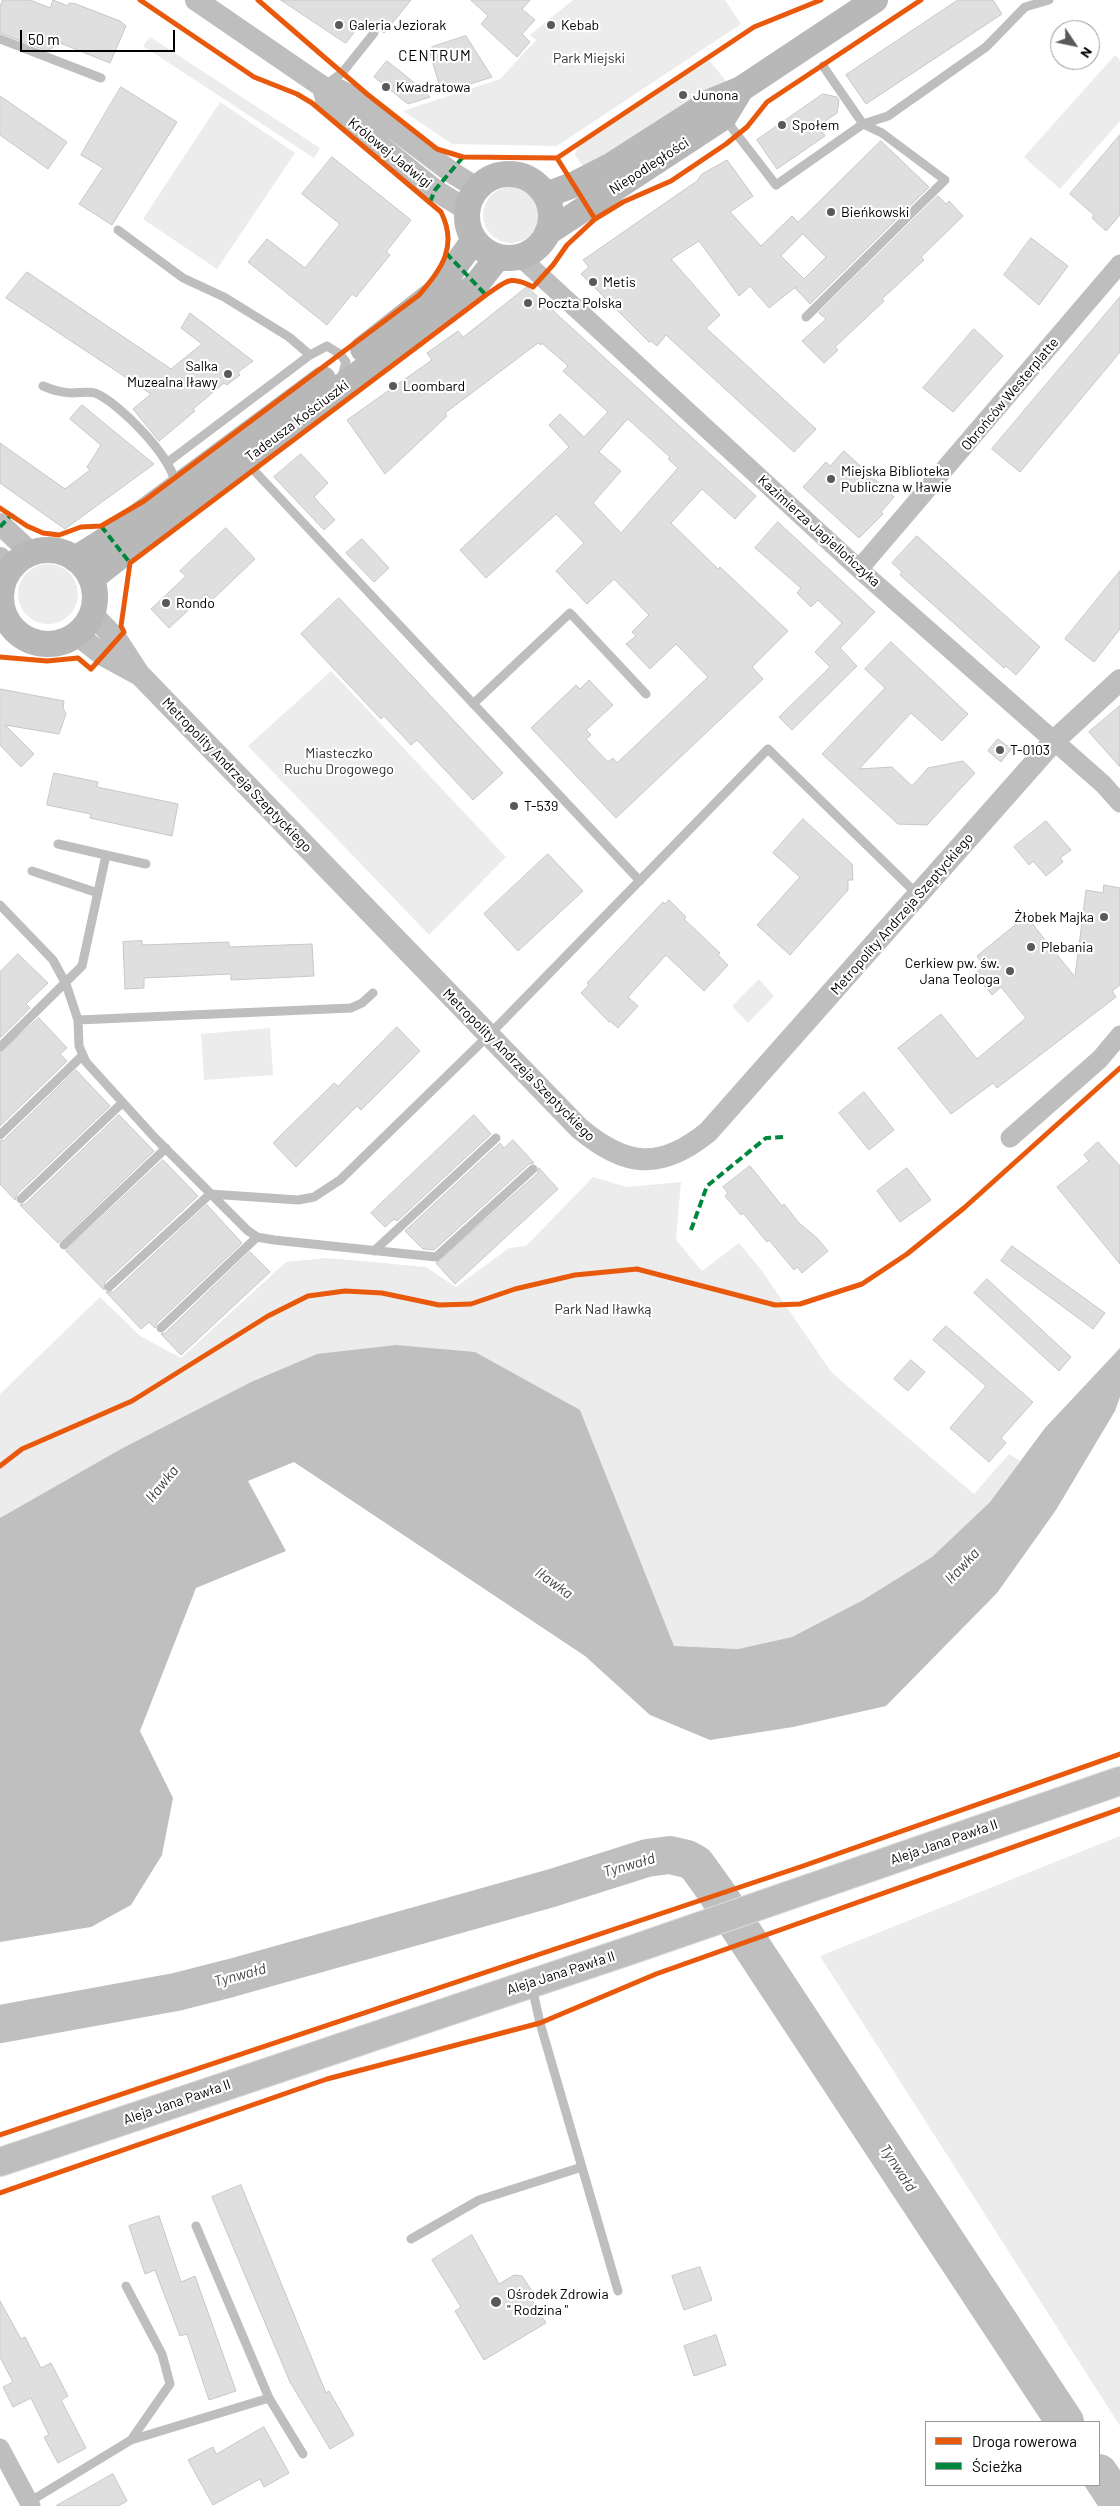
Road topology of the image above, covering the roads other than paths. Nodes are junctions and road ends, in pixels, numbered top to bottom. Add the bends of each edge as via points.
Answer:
1 (196, 0) edge
2 (875, 0) edge
3 (1049, 0) edge
4 (1023, 3) edge
5 (374, 33) dead end
6 (0, 39) edge
7 (823, 66) dead end
8 (102, 78) dead end
9 (323, 87) junction
10 (741, 89) junction
11 (724, 117) junction
12 (863, 124) junction
13 (546, 195) junction
14 (472, 199) junction
15 (118, 230) dead end
16 (548, 233) junction
17 (474, 240) junction
18 (509, 257) junction
19 (1120, 264) edge
20 (806, 317) dead end
21 (310, 355) junction
22 (346, 362) junction
23 (43, 386) dead end
24 (337, 391) junction
25 (244, 460) junction
26 (168, 462) junction
27 (175, 488) junction
28 (0, 524) edge
29 (31, 553) junction
30 (75, 559) junction
31 (5, 564) edge
32 (859, 569) junction
33 (91, 579) junction
34 (91, 613) junction
35 (5, 627) edge
36 (76, 634) junction
37 (139, 674) junction
38 (1120, 680) edge
39 (646, 694) dead end
40 (473, 704) junction
41 (1054, 741) junction
42 (1120, 803) edge
43 (58, 844) dead end
44 (106, 855) junction
45 (146, 864) dead end
46 (32, 871) dead end
47 (640, 881) junction
48 (98, 893) junction
49 (919, 895) junction
50 (0, 905) edge
51 (66, 984) junction
52 (373, 993) dead end
53 (78, 1020) junction
54 (489, 1035) junction
55 (1120, 1036) edge
56 (0, 1047) edge
57 (82, 1056) junction
58 (122, 1103) junction
59 (0, 1135) edge
60 (496, 1138) dead end
61 (1010, 1138) dead end
62 (166, 1148) junction
63 (533, 1169) dead end
64 (210, 1194) junction
65 (21, 1199) dead end
66 (257, 1237) junction
67 (64, 1245) dead end
68 (374, 1251) junction
69 (109, 1287) dead end
70 (161, 1328) dead end
71 (1120, 1781) edge
72 (531, 1982) junction
73 (0, 2162) edge
74 (582, 2167) junction
75 (196, 2226) dead end
76 (411, 2239) dead end
77 (126, 2286) dead end
78 (618, 2291) dead end
79 (269, 2398) junction
80 (131, 2440) junction
81 (0, 2448) edge
82 (303, 2454) dead end
83 (30, 2504) edge

1 - 9 street, Królowej Jadwigi
2 - 10 main road, Niepodległości
3 - 4 lane
4 - 12 lane via 986,47 888,116
5 - 9 lane via 342,73
6 - 8 lane
7 - 12 lane
9 - 14 street, Królowej Jadwigi via 351,96 451,172
10 - 11 main road, Niepodległości
10 - 13 main road, Niepodległości via 712,101 612,165
11 - 12 lane via 776,185
11 - 16 main road, Niepodległości
12 - 20 lane via 882,133 945,180
13 - 14 main road via 532,180 513,174 493,177
13 - 16 main road via 551,214
14 - 17 main road via 469,230
15 - 21 lane via 183,278 224,297 289,336
16 - 18 main road via 536,248
17 - 18 main road via 480,247
17 - 22 main road, Tadeusza Kościuszki via 438,290
18 - 24 main road, Tadeusza Kościuszki via 476,286
18 - 32 street, Kazimierza Jagiellończyka
19 - 32 street, Obrońców Westerplatte
21 - 22 lane via 327,346
21 - 26 lane
22 - 24 lane
22 - 27 main road, Tadeusza Kościuszki
23 - 26 lane via 56,392 92,392 111,400
24 - 25 main road, Tadeusza Kościuszki
25 - 33 main road, Tadeusza Kościuszki
25 - 40 lane
26 - 27 lane via 175,477
27 - 30 main road, Tadeusza Kościuszki
28 - 29 street
29 - 30 main road via 54,551
29 - 31 main road
30 - 33 main road
31 - 35 main road via 2,591
32 - 41 street, Kazimierza Jagiellończyka
33 - 34 main road via 94,602
34 - 36 main road
34 - 37 street, Metropolity Andrzeja Szeptyckiego via 117,640
35 - 36 main road via 40,643 65,640
36 - 37 street, Metropolity Andrzeja Szeptyckiego via 103,655
37 - 54 street, Metropolity Andrzeja Szeptyckiego
38 - 41 street, Metropolity Andrzeja Szeptyckiego
39 - 40 lane via 570,613
40 - 47 lane
41 - 42 street, Kazimierza Jagiellończyka
41 - 49 street, Metropolity Andrzeja Szeptyckiego
43 - 44 lane
44 - 45 lane
44 - 48 lane
46 - 48 lane
47 - 49 lane via 768,748
47 - 54 lane
48 - 51 lane via 82,966
49 - 54 street, Metropolity Andrzeja Szeptyckiego via 714,1126 689,1147 670,1156 651,1160 632,1158 596,1143
50 - 51 lane via 53,960
51 - 53 lane
51 - 56 lane
52 - 53 lane via 351,1008
53 - 57 lane
54 - 64 lane via 340,1180 314,1197 298,1200
55 - 61 street via 1100,1059
57 - 58 lane
57 - 59 lane
58 - 62 lane
58 - 65 lane
60 - 68 lane
62 - 64 lane
62 - 67 lane
63 - 68 lane via 436,1257
64 - 66 lane
64 - 69 lane
66 - 68 lane
66 - 70 lane
71 - 72 main road, Aleja Jana Pawła II
72 - 73 main road, Aleja Jana Pawła II
72 - 74 lane
74 - 76 lane via 479,2200
74 - 78 lane
75 - 79 lane
77 - 80 lane via 162,2354 170,2384
79 - 80 lane
79 - 82 lane
80 - 83 lane
81 - 83 street

